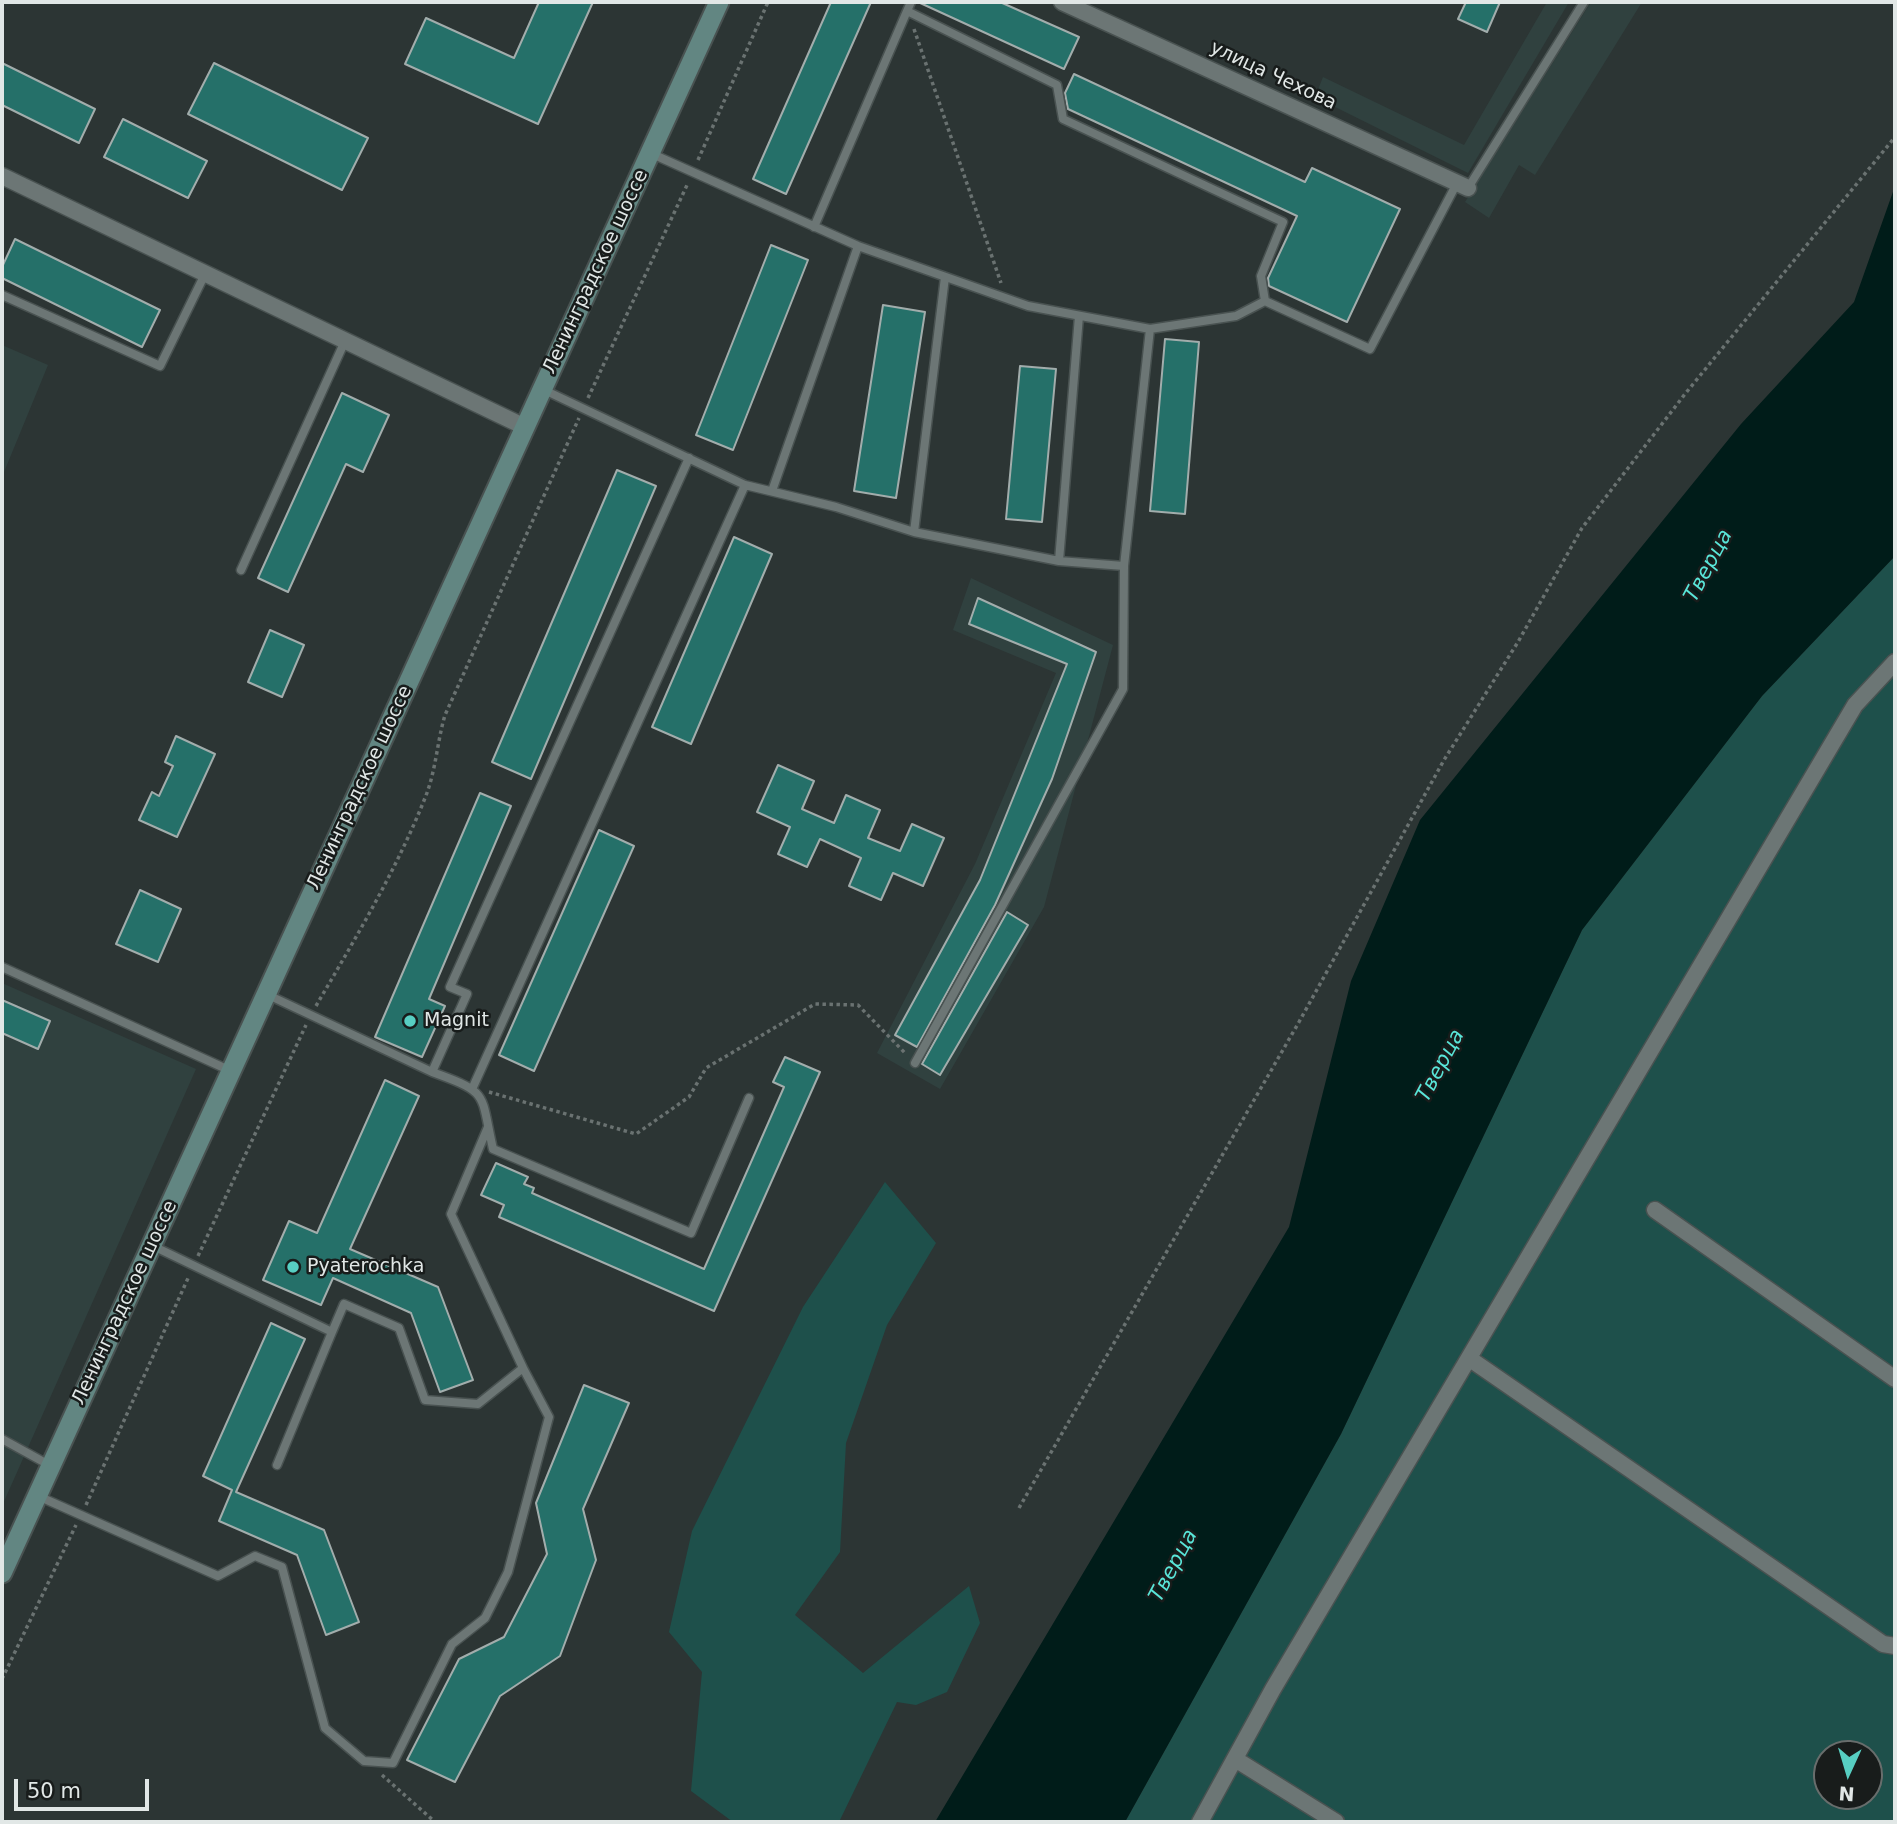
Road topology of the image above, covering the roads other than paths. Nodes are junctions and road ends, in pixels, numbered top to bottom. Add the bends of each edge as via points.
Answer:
1 (719, 2) edge
2 (1062, 2) edge
3 (1584, 2) edge
4 (909, 6) edge
5 (650, 153) junction
6 (2, 176) edge
7 (1463, 186) junction
8 (814, 227) junction
9 (858, 246) junction
10 (205, 274) junction
11 (945, 277) junction
12 (2, 295) edge
13 (1265, 301) junction
14 (1079, 316) junction
15 (1150, 329) junction
16 (345, 341) junction
17 (542, 389) junction
18 (525, 427) junction
19 (689, 458) junction
20 (746, 485) junction
21 (772, 491) junction
22 (914, 532) junction
23 (1059, 561) junction
24 (1124, 566) junction
25 (240, 570) dead end
26 (1895, 662) edge
27 (2, 967) edge
28 (266, 994) junction
29 (915, 1063) road end
30 (231, 1071) junction
31 (432, 1072) junction
32 (473, 1087) junction
33 (749, 1098) dead end
34 (488, 1127) junction
35 (1655, 1210) dead end
36 (152, 1245) junction
37 (332, 1332) junction
38 (1470, 1359) junction
39 (523, 1368) junction
40 (1895, 1379) edge
41 (2, 1439) edge
42 (277, 1465) dead end
43 (51, 1466) junction
44 (37, 1495) junction
45 (2, 1573) edge
46 (1895, 1646) edge
47 (1235, 1759) junction
48 (1200, 1822) edge
49 (1336, 1822) edge

1 - 5 main road, Ленинградское шоссе
2 - 7 street, улица Чехова
3 - 7 lane
4 - 8 lane
4 - 13 lane via 1057,85 1063,119 1283,222 1261,276
5 - 8 lane
5 - 17 main road, Ленинградское шоссе
6 - 10 street
7 - 13 lane via 1370,349
8 - 9 lane
9 - 11 lane
9 - 21 lane
10 - 12 lane via 160,366
10 - 16 street
11 - 14 lane via 1006,299
11 - 22 lane
13 - 15 lane via 1236,316
14 - 15 lane
14 - 23 lane
15 - 24 lane
16 - 18 street
16 - 25 lane
17 - 18 main road, Ленинградское шоссе
17 - 19 lane
18 - 28 main road, Ленинградское шоссе
19 - 20 lane
19 - 31 lane via 450,987 467,994
20 - 21 lane
20 - 32 lane
21 - 22 lane
22 - 23 lane
23 - 24 lane
24 - 29 lane via 1123,689
26 - 38 street via 1855,705
27 - 30 lane
28 - 30 main road, Ленинградское шоссе
28 - 31 lane
30 - 36 main road, Ленинградское шоссе
31 - 32 lane
32 - 34 lane via 484,1104
33 - 34 lane via 691,1233 493,1149
34 - 39 lane via 451,1214
35 - 40 street
36 - 37 lane
36 - 43 main road, Ленинградское шоссе
37 - 39 lane via 344,1304 399,1328 425,1400 478,1404
37 - 42 lane
38 - 46 street via 1883,1644
38 - 47 street
39 - 44 lane via 550,1417 508,1572 485,1618 452,1644 393,1763 364,1761 325,1728 282,1567 255,1556 218,1576
41 - 43 lane
43 - 44 main road, Ленинградское шоссе
44 - 45 main road, Ленинградское шоссе
47 - 48 street
47 - 49 street

